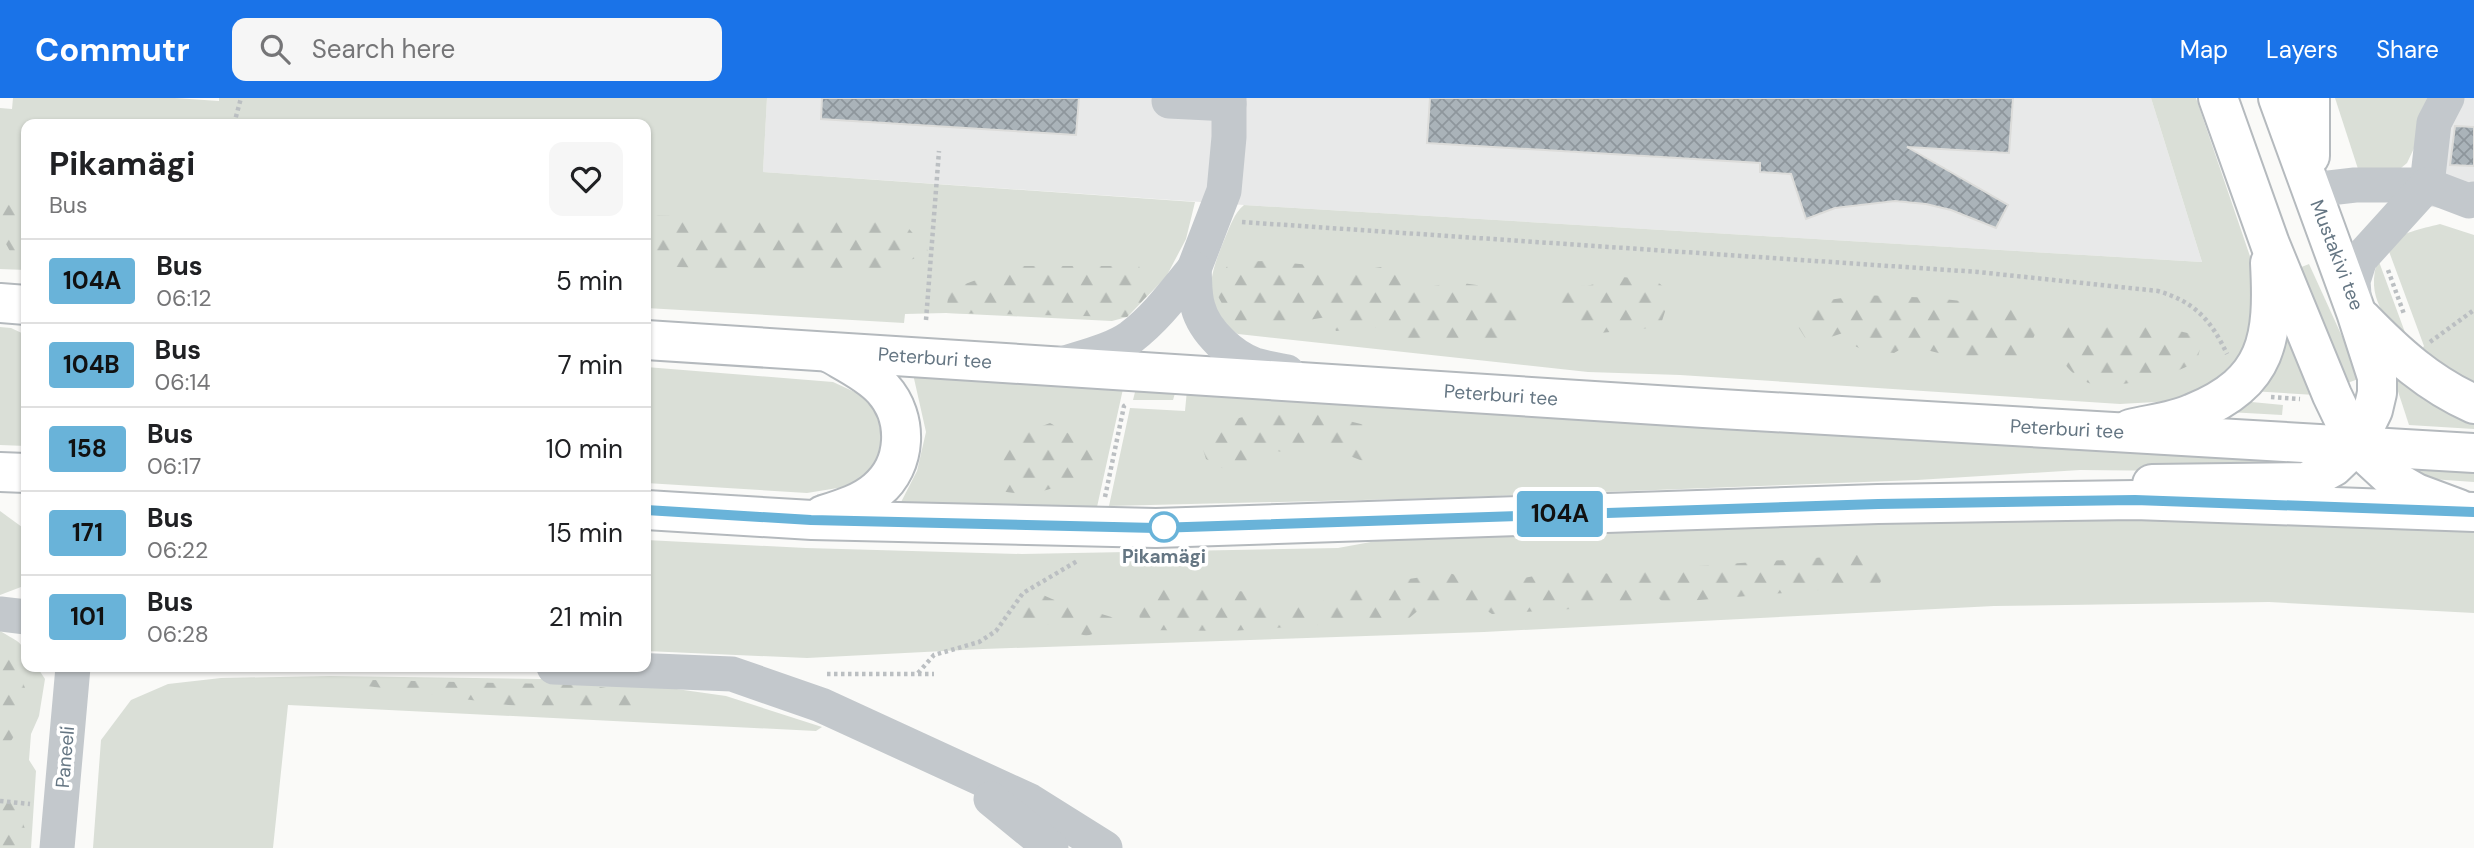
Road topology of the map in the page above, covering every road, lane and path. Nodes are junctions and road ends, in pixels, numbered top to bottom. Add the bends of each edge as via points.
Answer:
1 (242, 98) edge
2 (2218, 98) edge
3 (2278, 98) edge
4 (2310, 98) edge
5 (2447, 98) edge
6 (1169, 100) dead end
7 (1229, 101) edge
8 (236, 119) edge
9 (939, 151) dead end
10 (2427, 185) junction
11 (2312, 190) junction
12 (2474, 199) edge
13 (1214, 220) junction
14 (2270, 244) junction
15 (1194, 269) junction
16 (0, 303) edge
17 (21, 305) edge
18 (2474, 310) edge
19 (2356, 312) junction
20 (926, 320) dead end
21 (651, 340) edge
22 (2424, 346) dead end
23 (827, 351) junction
24 (2227, 365) dead end
25 (1055, 366) junction
26 (1342, 384) junction
27 (1140, 403) dead end
28 (2474, 404) edge
29 (2118, 432) junction
30 (2356, 445) junction
31 (2474, 453) edge
32 (0, 472) edge
33 (21, 473) edge
34 (1878, 504) junction
35 (651, 510) edge
36 (1103, 510) dead end
37 (2471, 512) edge
38 (811, 520) junction
39 (1088, 558) dead end
40 (0, 614) edge
41 (21, 616) edge
42 (651, 671) edge
43 (73, 672) edge
44 (918, 673) junction
45 (826, 674) dead end
46 (933, 674) dead end
47 (918, 751) junction
48 (57, 848) edge
49 (1051, 848) edge
50 (1105, 848) edge

1 - 8 path
2 - 14 main road
3 - 11 main road, Mustakivi tee
4 - 11 main road
5 - 10 street via 2434,123
6 - 7 street
7 - 13 street via 1224,191
9 - 20 path
10 - 11 street
10 - 12 street
10 - 19 street via 2360,259 2353,281
11 - 19 main road, Mustakivi tee
13 - 15 street
13 - 24 path via 1978,272 2158,291 2181,298 2200,313 2219,336
14 - 29 main road via 2272,292 2267,337 2255,370 2237,389 2191,414
14 - 30 main road
15 - 25 street via 1130,338
15 - 26 street via 1198,307 1205,324 1234,354 1254,365
16 - 17 main road
18 - 22 path
19 - 28 main road, Mustakivi tee via 2404,361
19 - 30 main road via 2378,393
21 - 23 main road, Peterburi tee
23 - 25 main road, Peterburi tee
23 - 38 main road via 882,388 897,409 902,433 889,477 877,490
25 - 26 main road, Peterburi tee
26 - 29 main road, Peterburi tee
27 - 36 path via 1124,406
29 - 30 main road, Peterburi tee
30 - 31 main road, Peterburi tee
30 - 34 main road via 2333,467 2306,482 2030,485
30 - 37 main road via 2395,481
32 - 33 main road
34 - 37 main road via 2135,500
34 - 38 main road via 1156,528
35 - 38 main road
39 - 44 path via 1023,593 996,631 979,642 934,655
40 - 41 street
42 - 47 street via 732,674 821,705
43 - 48 street, Paneeli
44 - 45 path
44 - 46 path
47 - 49 street via 1005,809
47 - 50 street via 1030,801

